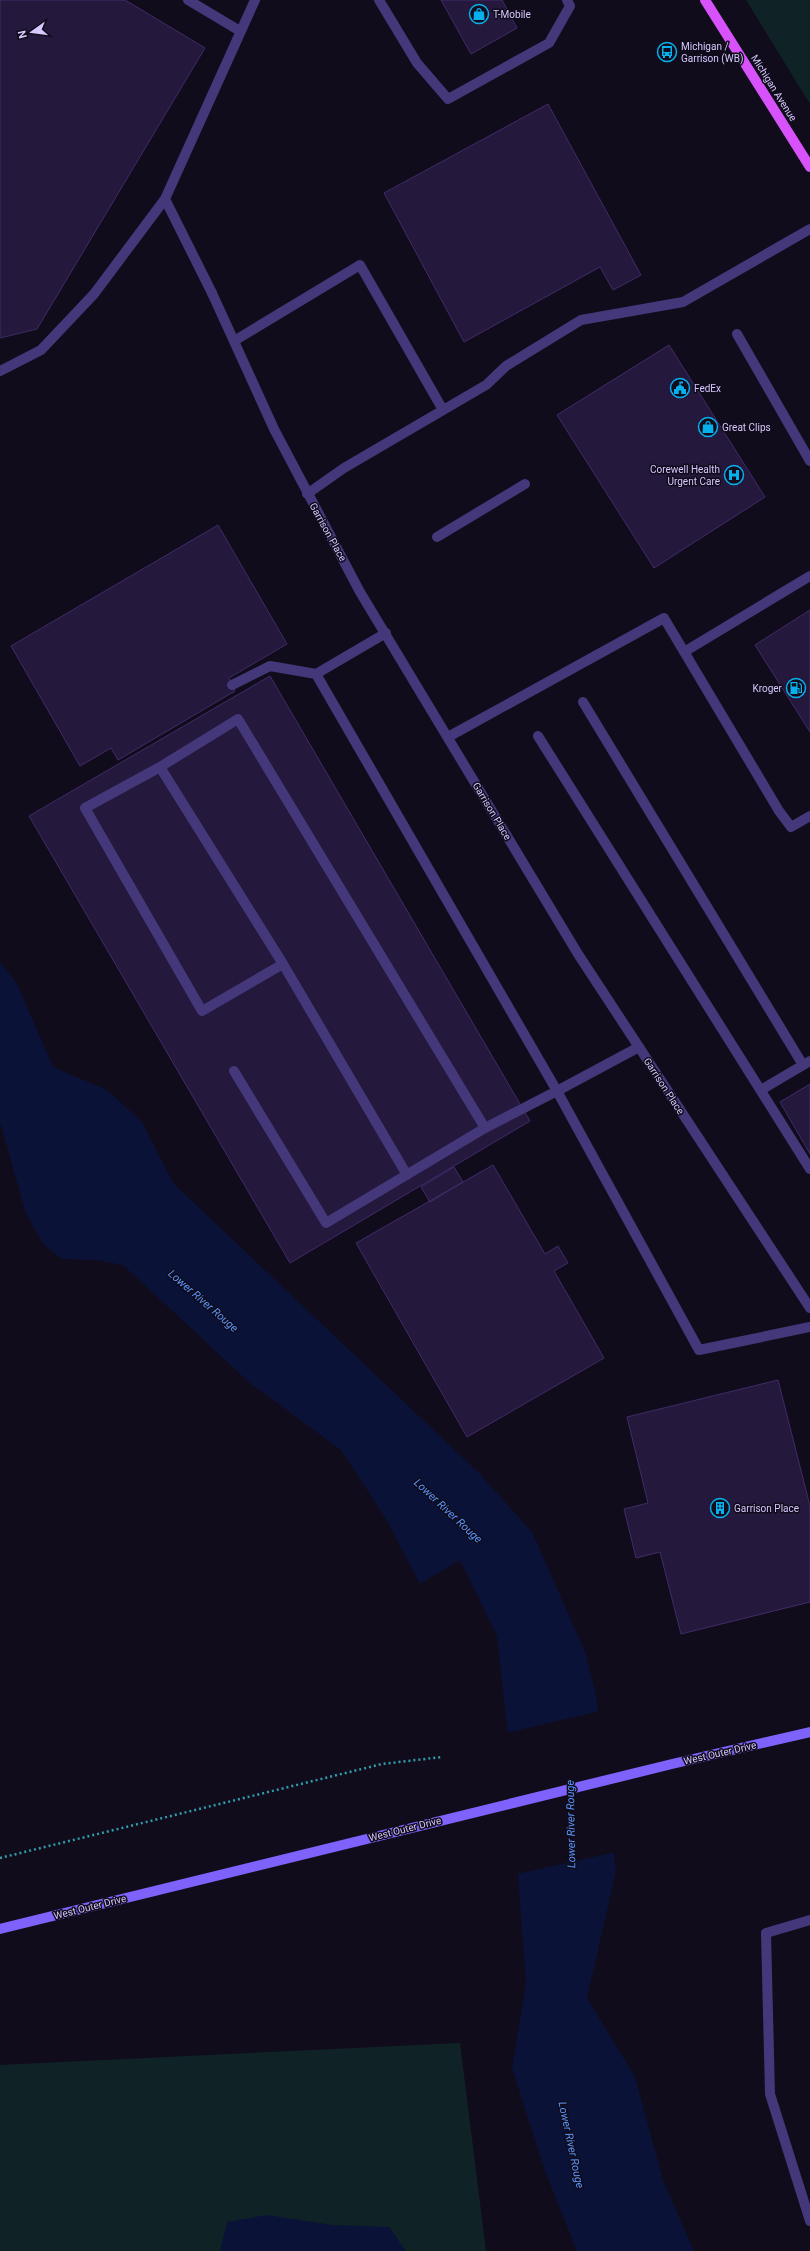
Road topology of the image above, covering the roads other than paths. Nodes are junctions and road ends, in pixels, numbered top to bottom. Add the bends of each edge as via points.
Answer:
1 (188, 0) edge
2 (255, 0) edge
3 (379, 0) edge
4 (567, 0) edge
5 (705, 0) edge
6 (240, 31) junction
7 (810, 167) edge
8 (164, 199) junction
9 (810, 229) edge
10 (737, 334) dead end
11 (234, 341) junction
12 (0, 371) edge
13 (443, 410) junction
14 (810, 461) edge
15 (525, 484) dead end
16 (306, 494) junction
17 (437, 537) dead end
18 (810, 576) edge
19 (386, 633) junction
20 (684, 652) junction
21 (316, 674) junction
22 (232, 685) dead end
23 (583, 702) dead end
24 (538, 736) dead end
25 (448, 737) junction
26 (160, 767) junction
27 (810, 816) edge
28 (283, 964) junction
29 (639, 1047) junction
30 (807, 1063) edge
31 (234, 1071) dead end
32 (760, 1090) junction
33 (557, 1091) junction
34 (485, 1128) junction
35 (810, 1169) edge
36 (407, 1175) junction
37 (810, 1308) edge
38 (810, 1327) edge
39 (810, 1732) edge
40 (810, 1920) edge
41 (0, 1929) edge
42 (810, 2221) edge

1 - 6 street
2 - 6 street
3 - 4 street via 417,63 448,99 549,43 570,6
5 - 7 main road, Michigan Avenue
6 - 8 street
8 - 11 street, Garrison Place
8 - 12 street via 94,294 41,350
9 - 13 street via 683,302 581,320 506,366 486,385
10 - 14 street
11 - 13 street via 360,265
11 - 16 street, Garrison Place
13 - 16 street via 344,468
15 - 17 street
16 - 19 street, Garrison Place
18 - 20 street
19 - 21 street
19 - 25 street, Garrison Place
20 - 25 street via 664,618
20 - 27 street via 791,827
21 - 22 street via 270,666
21 - 33 street
23 - 30 street
24 - 32 street
25 - 29 street, Garrison Place via 578,954
26 - 28 street
26 - 28 street via 85,808 202,1011
26 - 34 street via 238,719
28 - 36 street
29 - 33 street
29 - 37 street, Garrison Place
30 - 32 street
31 - 36 street via 326,1223
32 - 35 street
33 - 34 street
33 - 38 street via 700,1350
34 - 36 street
39 - 41 main road, West Outer Drive
40 - 42 street via 766,1932 770,2094

